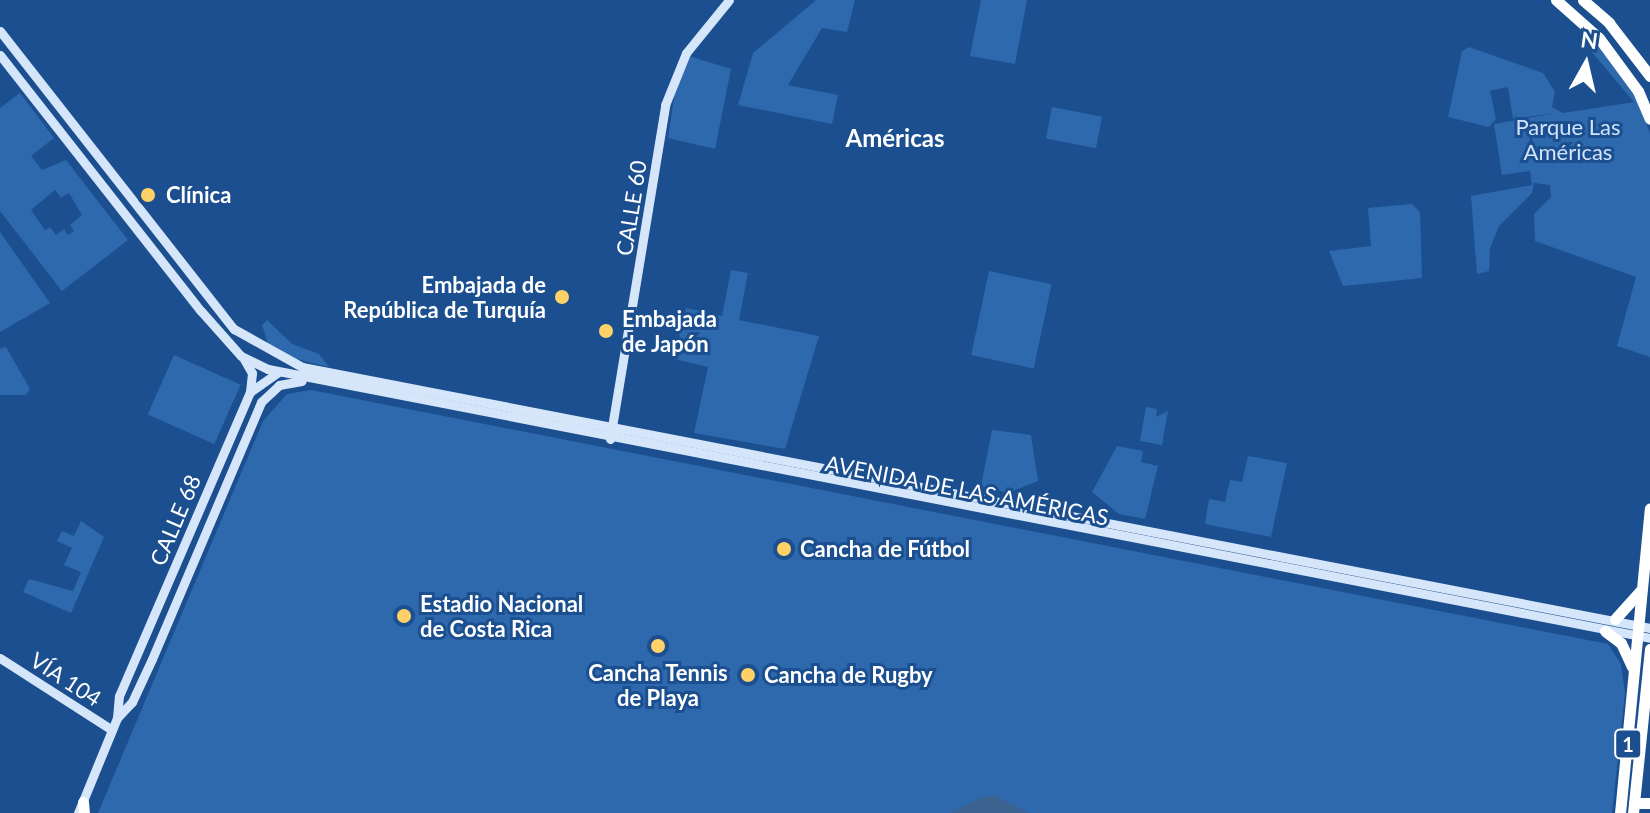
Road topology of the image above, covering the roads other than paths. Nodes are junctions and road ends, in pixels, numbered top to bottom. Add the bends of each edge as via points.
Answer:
1 (729, 0) edge
2 (1556, 0) edge
3 (1583, 0) edge
4 (0, 31) edge
5 (0, 55) edge
6 (1650, 76) edge
7 (1650, 119) edge
8 (241, 356) junction
9 (302, 367) junction
10 (278, 373) junction
11 (312, 381) junction
12 (250, 392) junction
13 (612, 426) junction
14 (610, 439) junction
15 (1650, 508) edge
16 (1642, 587) junction
17 (1615, 619) junction
18 (1605, 631) junction
19 (1644, 631) edge
20 (1650, 649) edge
21 (0, 658) edge
22 (1634, 674) junction
23 (117, 718) junction
24 (1650, 727) edge
25 (112, 730) junction
26 (1640, 754) junction
27 (1650, 803) edge
28 (1633, 808) edge
29 (82, 809) edge
30 (1620, 813) edge

1 - 13 main road, CALLE 60 via 686,53 665,105
2 - 7 highway via 1599,38 1638,91
3 - 6 highway via 1609,23
4 - 9 main road via 234,329
5 - 8 main road
8 - 10 main road, AVENIDA DE LAS AMÉRICAS
8 - 12 main road via 252,373
9 - 10 main road
9 - 13 main road, AVENIDA DE LAS AMÉRICAS
10 - 11 main road, AVENIDA DE LAS AMÉRICAS
10 - 12 main road
11 - 14 main road, AVENIDA DE LAS AMÉRICAS
11 - 23 main road, CALLE 68 via 279,385 261,402 152,659 132,702
12 - 23 main road, CALLE 68 via 119,696
13 - 14 main road, CALLE 60
13 - 17 main road, AVENIDA DE LAS AMÉRICAS
14 - 18 main road, AVENIDA DE LAS AMÉRICAS
15 - 16 highway, 1
16 - 17 highway via 1635,602
16 - 19 highway, 1
17 - 19 main road, AVENIDA DE LAS AMÉRICAS
18 - 19 main road, AVENIDA DE LAS AMÉRICAS
18 - 22 highway via 1621,643
19 - 22 highway, 1
20 - 26 highway, 1
21 - 25 main road, VÍA 104
22 - 30 highway, 1
23 - 25 main road, CALLE 68
24 - 26 highway
25 - 29 main road, CALLE 68
26 - 28 highway, 1
27 - 28 highway

